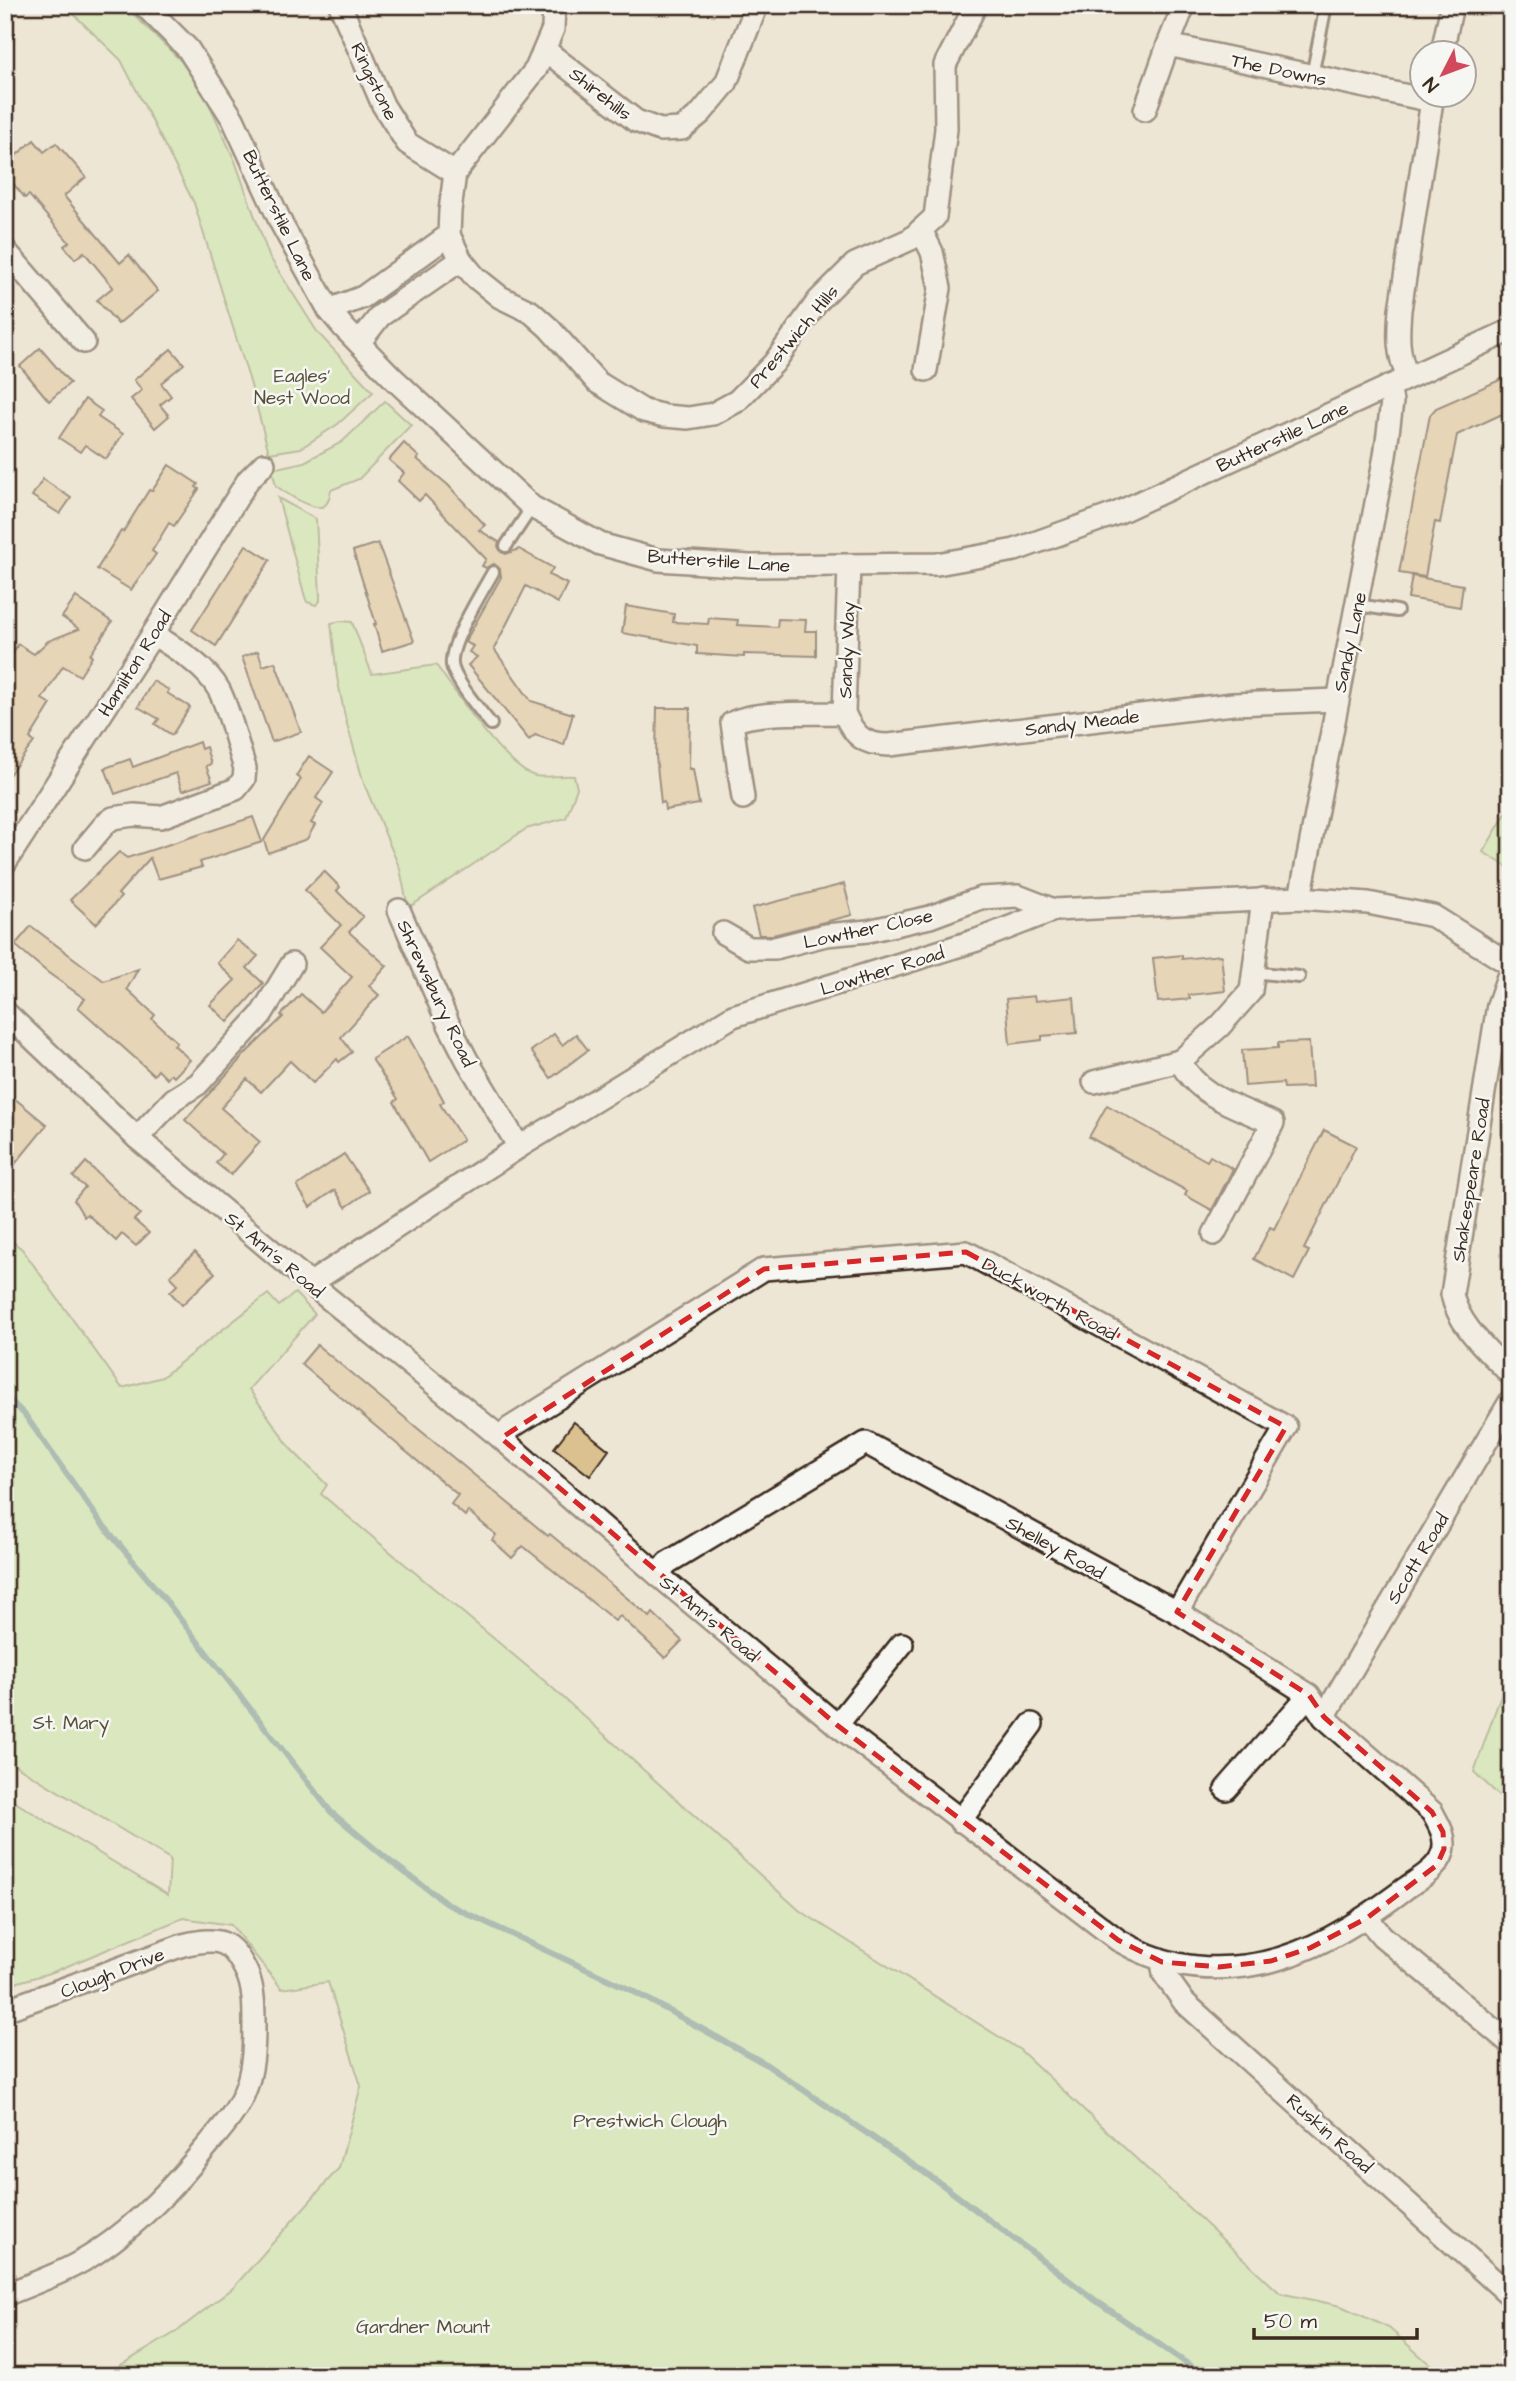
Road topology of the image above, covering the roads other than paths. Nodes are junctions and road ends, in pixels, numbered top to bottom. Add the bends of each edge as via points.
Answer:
1 (144, 5) edge
2 (340, 5) edge
3 (554, 5) edge
4 (757, 5) edge
5 (976, 5) edge
6 (1184, 5) edge
7 (1326, 5) edge
8 (1452, 5) edge
9 (1445, 38) edge
10 (1168, 45) junction
11 (545, 50) junction
12 (1312, 76) junction
13 (1408, 93) edge
14 (1431, 108) edge
15 (1145, 110) dead end
16 (455, 173) junction
17 (922, 229) junction
18 (449, 235) junction
19 (5, 250) edge
20 (461, 260) junction
21 (329, 310) junction
22 (1511, 330) edge
23 (84, 342) dead end
24 (359, 343) junction
25 (926, 370) dead end
26 (1399, 382) junction
27 (264, 464) dead end
28 (532, 507) junction
29 (506, 546) dead end
30 (849, 566) junction
31 (493, 572) dead end
32 (1357, 605) junction
33 (1397, 611) dead end
34 (153, 635) junction
35 (1336, 700) junction
36 (845, 713) junction
37 (491, 724) dead end
38 (743, 798) dead end
39 (85, 848) dead end
40 (5, 863) edge
41 (1300, 898) junction
42 (1263, 899) junction
43 (399, 910) dead end
44 (1054, 910) junction
45 (723, 933) dead end
46 (292, 964) dead end
47 (1511, 967) edge
48 (1253, 972) junction
49 (1298, 977) dead end
50 (5, 1012) edge
51 (1180, 1060) junction
52 (1094, 1082) dead end
53 (137, 1138) junction
54 (519, 1147) junction
55 (1214, 1234) dead end
56 (312, 1283) junction
57 (1511, 1375) edge
58 (1511, 1400) edge
59 (501, 1438) junction
60 (658, 1575) junction
61 (1177, 1612) junction
62 (902, 1644) dead end
63 (1309, 1695) junction
64 (1324, 1717) junction
65 (1032, 1724) dead end
66 (836, 1725) junction
67 (1226, 1789) dead end
68 (1432, 1812) joint
69 (960, 1821) junction
70 (1367, 1918) junction
71 (1163, 1962) junction
72 (5, 2010) edge
73 (1511, 2044) edge
74 (5, 2295) edge
75 (1511, 2295) edge

1 - 21 street, Butterstile Lane via 188,49 233,119 282,225
2 - 16 street, Ringstone via 383,105 407,143
3 - 11 street via 553,29
4 - 11 street, Shirehills via 726,83 682,129 660,130 636,121
5 - 17 street via 945,65 946,129 935,217
6 - 10 street
7 - 12 lane
8 - 9 street
10 - 12 street, The Downs
10 - 15 street
11 - 16 street via 536,69
12 - 13 street, The Downs
14 - 26 street, Sandy Lane via 1400,310 1397,341 1403,366
16 - 18 street, Prestwich Hills
17 - 20 street, Prestwich Hills via 911,239 855,264 818,301 775,363 737,401 713,414 688,418 644,411 597,382 549,328 531,312 500,297
17 - 25 street via 940,288
18 - 20 street, Prestwich Hills
18 - 21 street via 363,297
19 - 23 street
20 - 24 street via 380,316
21 - 24 street, Butterstile Lane
22 - 26 street, Butterstile Lane
24 - 28 street, Butterstile Lane
26 - 30 street, Butterstile Lane via 1115,514 1015,550 937,564
26 - 32 street, Sandy Lane
27 - 34 street, Hamilton Road via 247,480
28 - 29 lane
28 - 30 street, Butterstile Lane via 600,544 659,560
30 - 36 street, Sandy Way
31 - 37 lane via 452,651 452,667
32 - 33 lane
32 - 35 street, Sandy Lane
34 - 39 street via 186,655 219,690 245,768 244,779 236,789 160,817 113,818
34 - 40 street, Hamilton Road
35 - 36 street, Sandy Meade via 1233,704 889,746 861,740
35 - 41 street, Sandy Lane
36 - 38 street, Sandy Way via 764,716 732,723
41 - 42 street, Lowther Road
41 - 47 street, Lowther Road via 1433,916
42 - 44 street, Lowther Road
42 - 48 street
43 - 54 street, Shrewsbury Road via 461,1049
44 - 45 street, Lowther Close via 1018,896 981,898 930,917 775,948 749,948
44 - 54 street, Lowther Road via 977,940 733,1016
46 - 53 street via 261,1015 198,1084 174,1099
47 - 57 street, Shakespeare Road via 1498,1004 1452,1294 1463,1321
48 - 49 lane
48 - 51 street via 1251,991
50 - 53 street, St Ann's Road
51 - 52 street
51 - 55 street via 1188,1076 1207,1093 1273,1123
53 - 56 street, St Ann's Road
54 - 56 street, Lowther Road
56 - 59 street, St Ann's Road
58 - 64 street, Scott Road
59 - 60 street, St Ann's Road
59 - 61 street, Duckworth Road via 510,1428 764,1269 966,1252 1286,1427
60 - 61 street, Shelley Road via 667,1563 866,1443
60 - 66 street, St Ann's Road
61 - 63 street, Shelley Road
62 - 66 street
63 - 64 street, Shelley Road
63 - 67 street
64 - 68 street, Shelley Road
65 - 69 street
66 - 69 street, St Ann's Road
68 - 70 street, St Ann's Road via 1443,1832 1444,1850 1437,1865
69 - 71 street, St Ann's Road via 1118,1940
70 - 71 street, St Ann's Road via 1310,1948 1271,1961 1219,1967
70 - 73 street via 1382,1936
71 - 75 street, Ruskin Road via 1164,1974 1184,2002
72 - 74 street, Clough Drive via 203,1940 221,1941 233,1950 250,1981 254,2001 254,2055 245,2093 184,2174 130,2228 96,2253

